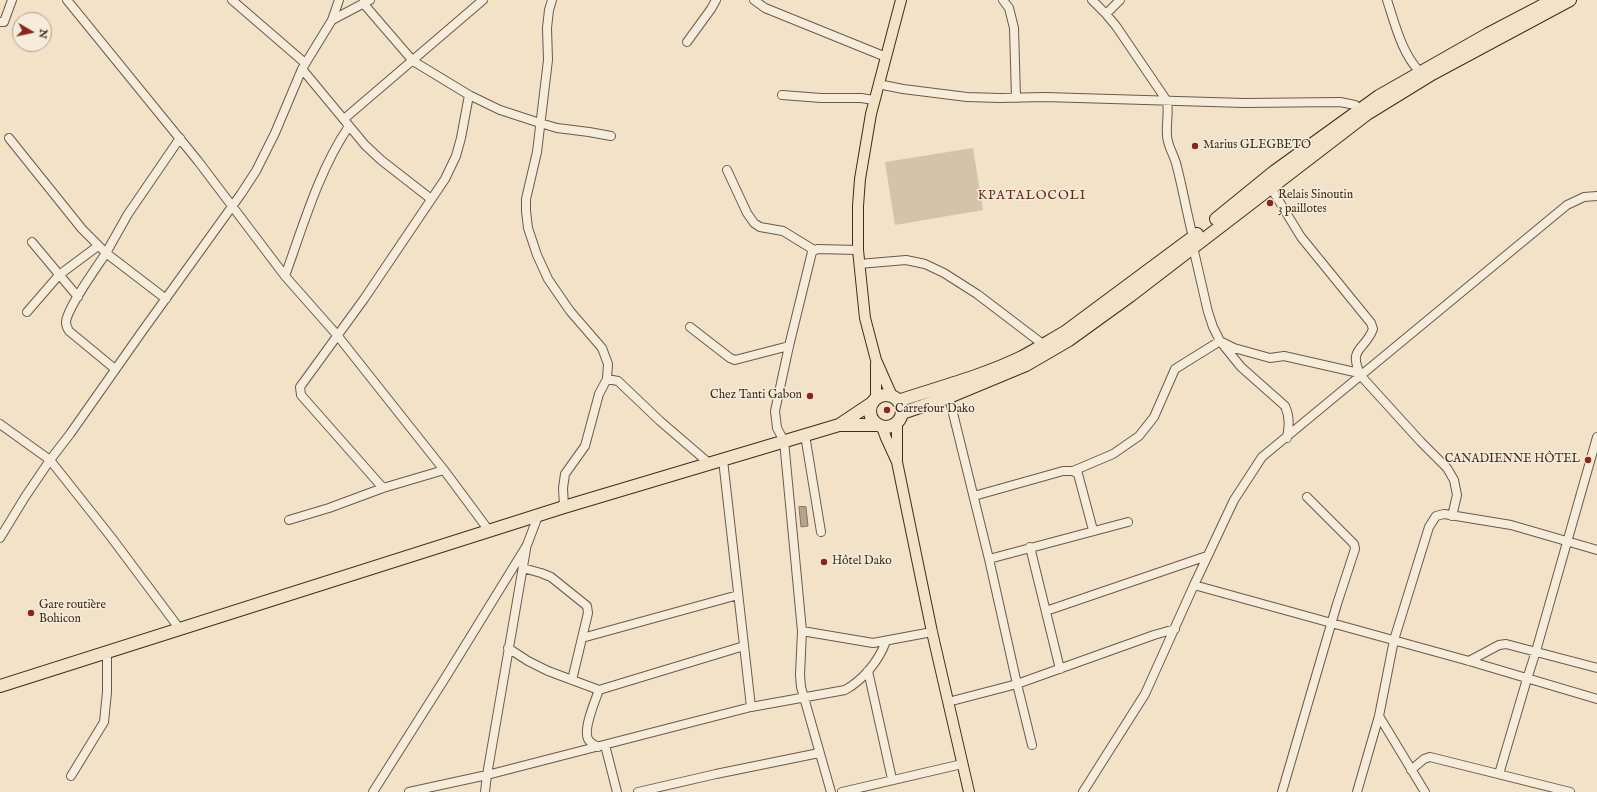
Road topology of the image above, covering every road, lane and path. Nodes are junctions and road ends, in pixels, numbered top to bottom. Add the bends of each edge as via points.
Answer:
1 (12, 0) edge
2 (67, 0) edge
3 (232, 0) edge
4 (339, 0) edge
5 (483, 0) edge
6 (552, 0) edge
7 (716, 0) edge
8 (754, 0) edge
9 (901, 0) edge
10 (1003, 0) edge
11 (1092, 0) edge
12 (1120, 0) edge
13 (1387, 0) edge
14 (1553, 0) edge
15 (1570, 0) edge
16 (367, 2) edge
17 (1106, 14) junction
18 (332, 20) junction
19 (0, 22) edge
20 (687, 42) dead end
21 (886, 57) junction
22 (413, 61) junction
23 (303, 66) junction
24 (1420, 72) junction
25 (878, 84) junction
26 (469, 95) junction
27 (782, 95) dead end
28 (1016, 98) junction
29 (874, 100) junction
30 (1168, 101) junction
31 (1364, 111) junction
32 (346, 123) junction
33 (540, 124) junction
34 (611, 136) dead end
35 (9, 138) dead end
36 (180, 138) junction
37 (727, 170) dead end
38 (1271, 188) junction
39 (1597, 196) edge
40 (431, 199) junction
41 (233, 207) junction
42 (32, 242) dead end
43 (1193, 242) junction
44 (98, 246) junction
45 (814, 250) junction
46 (858, 250) junction
47 (106, 253) junction
48 (859, 264) junction
49 (59, 275) junction
50 (284, 276) junction
51 (78, 297) junction
52 (166, 299) junction
53 (27, 312) dead end
54 (690, 327) dead end
55 (338, 335) junction
56 (1220, 342) junction
57 (1044, 345) junction
58 (789, 346) junction
59 (876, 360) junction
60 (115, 369) junction
61 (1360, 375) junction
62 (607, 380) junction
63 (949, 396) junction
64 (895, 398) junction
65 (874, 401) junction
66 (899, 418) junction
67 (0, 424) edge
68 (838, 425) junction
69 (881, 426) junction
70 (805, 435) junction
71 (1597, 437) edge
72 (1287, 438) junction
73 (784, 441) junction
74 (50, 460) junction
75 (723, 460) junction
76 (897, 462) junction
77 (710, 464) junction
78 (444, 470) junction
79 (1073, 471) junction
80 (383, 488) junction
81 (974, 496) junction
82 (1307, 497) dead end
83 (564, 507) junction
84 (538, 516) junction
85 (1452, 516) junction
86 (289, 520) dead end
87 (1128, 522) dead end
88 (1093, 530) junction
89 (490, 532) junction
90 (821, 532) dead end
91 (0, 538) edge
92 (1566, 542) junction
93 (527, 544) junction
94 (1030, 547) junction
95 (1597, 550) edge
96 (1207, 556) junction
97 (989, 559) junction
98 (523, 568) junction
99 (1194, 585) junction
100 (738, 595) junction
101 (1046, 611) junction
102 (1332, 624) junction
103 (179, 628) junction
104 (1175, 629) junction
105 (802, 630) junction
106 (932, 632) junction
107 (582, 638) junction
108 (1394, 640) junction
109 (886, 641) junction
110 (744, 646) junction
111 (508, 648) junction
112 (1536, 651) junction
113 (107, 652) junction
114 (1469, 662) junction
115 (1597, 668) edge
116 (1060, 669) junction
117 (868, 671) junction
118 (1527, 679) junction
119 (572, 680) junction
120 (1017, 684) junction
121 (0, 686) edge
122 (599, 690) junction
123 (805, 697) junction
124 (1597, 699) edge
125 (948, 702) junction
126 (751, 707) junction
127 (1379, 716) junction
128 (1032, 745) dead end
129 (602, 746) junction
130 (819, 753) junction
131 (962, 764) junction
132 (1411, 770) junction
133 (1499, 774) junction
134 (487, 775) junction
135 (71, 776) dead end
136 (892, 779) junction
137 (373, 792) edge
138 (410, 792) edge
139 (485, 792) edge
140 (617, 792) edge
141 (638, 792) edge
142 (831, 792) edge
143 (842, 792) edge
144 (969, 792) edge
145 (1083, 792) edge
146 (1282, 792) edge
147 (1357, 792) edge
148 (1425, 792) edge
149 (1570, 792) edge

1 - 19 street via 4,22
2 - 36 street
3 - 23 street
4 - 18 street
5 - 22 street
6 - 33 street via 547,28 548,60
7 - 20 street
8 - 21 street via 765,8
9 - 21 main road
10 - 28 street via 1013,17
11 - 17 street
12 - 17 street
13 - 24 street via 1401,41
14 - 24 highway
15 - 31 highway
16 - 18 street
16 - 22 street
17 - 30 street
18 - 23 street
21 - 25 main road
22 - 26 street
22 - 32 street
23 - 32 street
23 - 41 street via 275,133 256,171
24 - 31 highway via 1379,96
25 - 28 street via 967,97
25 - 29 main road
26 - 33 street via 500,110
26 - 40 street via 456,156 445,179
27 - 29 street
28 - 30 street
29 - 46 main road via 860,179
30 - 31 street via 1340,102
30 - 43 street via 1168,144 1177,166
31 - 38 highway
31 - 43 highway via 1275,172
32 - 40 street via 381,160
32 - 50 street
33 - 34 street
33 - 62 street via 538,152 526,199 528,228 548,279 570,311 602,348 608,364
35 - 44 street
36 - 41 street
36 - 47 street via 128,214
37 - 45 street via 754,223 760,227 784,231
38 - 43 highway
38 - 61 street via 1301,237 1373,329 1358,349 1355,359
39 - 61 street via 1584,197 1567,205
40 - 55 street
41 - 50 street
41 - 52 street
42 - 49 street
43 - 56 street via 1208,312
43 - 57 highway
43 - 63 highway via 1086,329 1053,350 1026,365
44 - 47 street
44 - 49 street
45 - 46 street
45 - 58 street
46 - 48 main road
47 - 51 street
47 - 52 street
48 - 57 street via 906,260 929,266 977,294
48 - 59 main road via 865,318
49 - 51 street
49 - 53 street
50 - 55 street
51 - 60 street via 66,322 68,331
52 - 60 street
54 - 58 street via 736,360
55 - 78 street
55 - 80 street via 302,384 301,395
56 - 61 street via 1270,358 1284,356
56 - 72 street via 1246,371 1285,406 1289,425
56 - 79 street via 1175,368 1154,417 1138,436 1113,454
57 - 64 highway via 980,375 938,389
58 - 73 street via 774,411 777,428
59 - 64 main road
59 - 65 main road
60 - 74 street
61 - 72 street
61 - 85 street via 1447,468 1454,480 1457,495
62 - 77 street via 618,382
62 - 83 street via 599,394 584,446 565,474
63 - 66 highway
63 - 81 street
64 - 65 highway via 885,395
64 - 66 highway via 901,407
65 - 68 highway
65 - 69 highway via 871,416 874,422
66 - 69 highway via 891,426
66 - 76 main road
67 - 74 street
68 - 69 highway
68 - 70 highway
69 - 76 main road
70 - 73 highway
70 - 90 street
71 - 92 street
72 - 96 street via 1262,457 1234,500
73 - 75 highway
73 - 105 street
74 - 91 street
74 - 103 street
75 - 77 highway
75 - 100 street
76 - 106 main road
77 - 83 highway
78 - 80 street
78 - 89 street
79 - 81 street via 1063,471
79 - 88 street via 1078,474
80 - 86 street
81 - 97 street
82 - 102 street via 1354,544 1355,549
83 - 84 highway
84 - 89 highway
84 - 93 street
85 - 92 street via 1511,525
85 - 108 street via 1436,516 1429,527
87 - 88 street
88 - 94 street
89 - 103 highway
92 - 95 street
92 - 112 street
93 - 98 street
93 - 137 street
94 - 97 street
94 - 101 street
96 - 99 street
96 - 101 street
97 - 120 street
98 - 107 street via 550,577 587,606 588,613
98 - 111 street
99 - 102 street
99 - 104 street
100 - 107 street
100 - 110 street
101 - 116 street
102 - 108 street
102 - 146 street
103 - 113 highway
104 - 116 street
104 - 145 street via 1145,694
105 - 109 street via 864,642
105 - 123 street via 800,675
106 - 109 street
106 - 125 main road
107 - 119 street
108 - 114 street
108 - 127 street
109 - 117 street
110 - 122 street
110 - 126 street
111 - 119 street via 548,671
111 - 134 street
112 - 114 street via 1506,644 1499,645
112 - 115 street
112 - 118 street
113 - 121 highway
113 - 135 street via 104,722
114 - 118 street
116 - 120 street
117 - 123 street via 845,690
117 - 136 street
118 - 124 street
118 - 133 street
119 - 122 street
120 - 125 street
120 - 128 street
122 - 129 street via 587,735 591,743
123 - 126 street
123 - 130 street
125 - 131 main road
126 - 129 street
127 - 132 street
127 - 147 street
129 - 134 street
129 - 140 street
130 - 141 street
130 - 142 street
131 - 136 street
131 - 144 main road
132 - 133 street via 1424,759 1430,758
132 - 148 street
133 - 149 street
134 - 138 street
134 - 139 street
136 - 143 street

